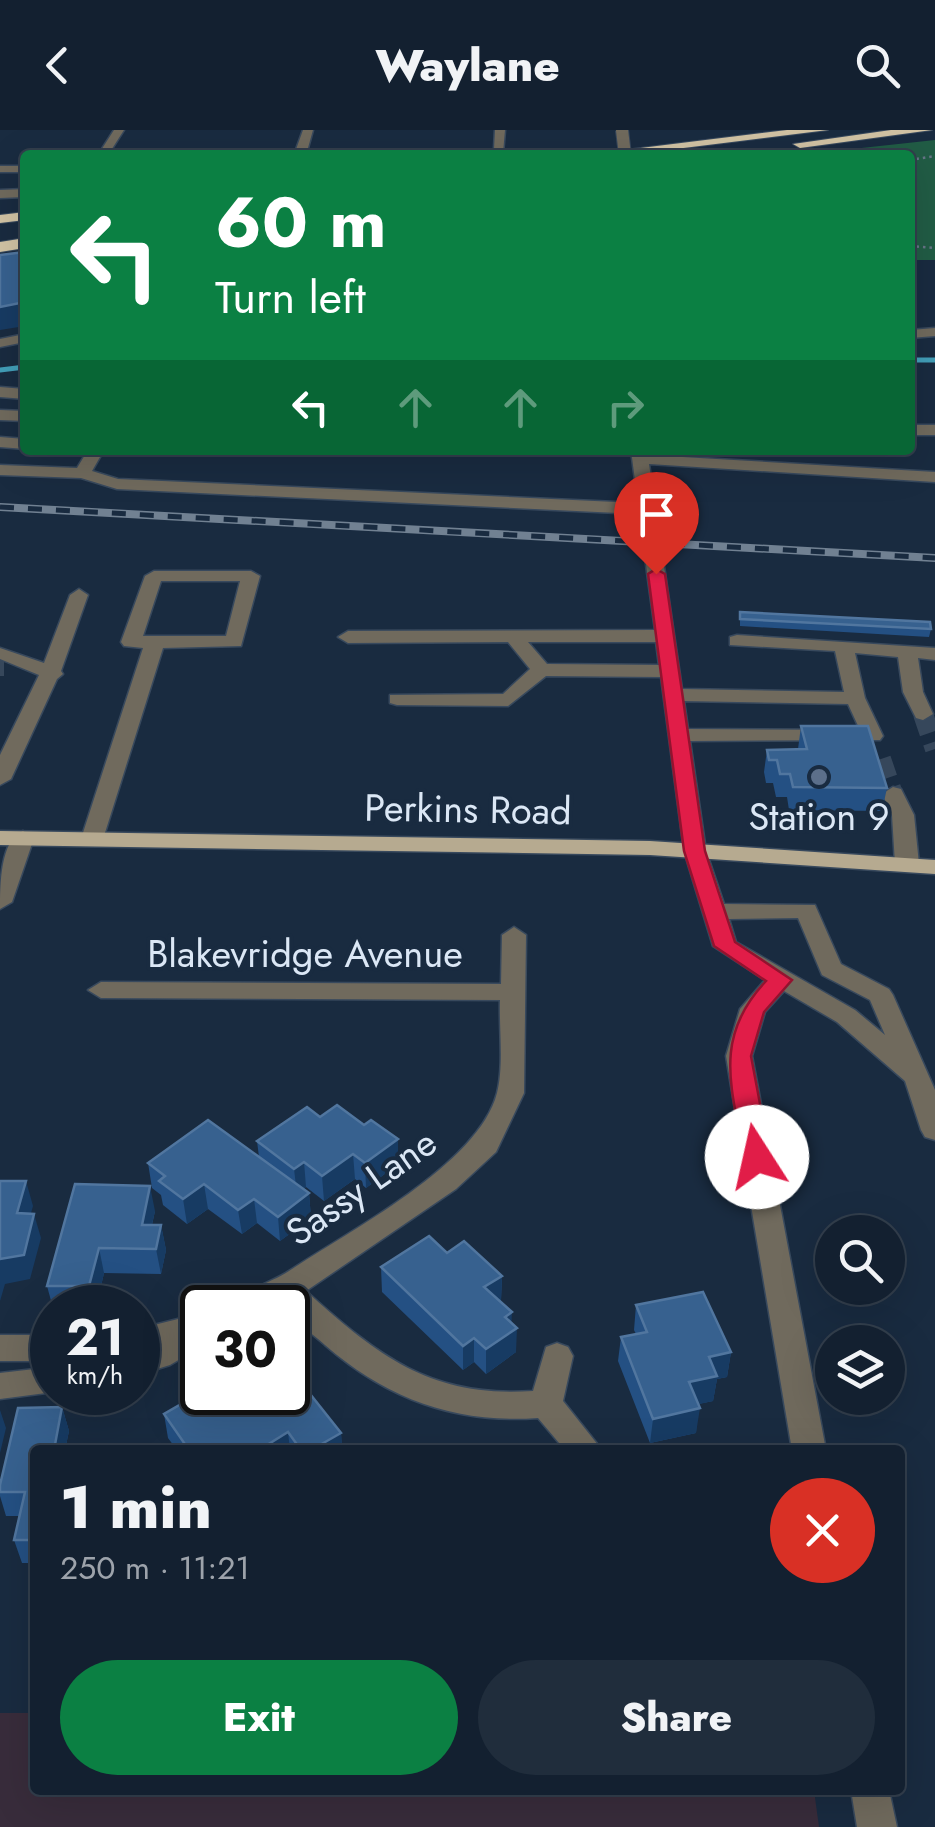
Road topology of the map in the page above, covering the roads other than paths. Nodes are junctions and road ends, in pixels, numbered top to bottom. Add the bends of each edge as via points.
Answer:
1 (926, 130) edge
2 (935, 134) edge
3 (824, 136) edge
4 (652, 150) edge
5 (731, 150) edge
6 (93, 455) edge
7 (640, 455) edge
8 (652, 455) edge
9 (752, 455) edge
10 (715, 460) junction
11 (0, 470) edge
12 (82, 473) junction
13 (935, 478) edge
14 (648, 510) junction
15 (79, 595) dead end
16 (666, 636) junction
17 (348, 637) dead end
18 (514, 637) junction
19 (154, 642) junction
20 (737, 642) dead end
21 (844, 646) junction
22 (907, 652) junction
23 (935, 654) edge
24 (2, 655) edge
25 (541, 670) junction
26 (48, 671) junction
27 (672, 671) junction
28 (674, 695) junction
29 (854, 698) junction
30 (397, 699) dead end
31 (922, 714) tunnel mouth
32 (680, 735) junction
33 (873, 736) junction
34 (7, 745) edge
35 (881, 759) tunnel mouth
36 (0, 779) edge
37 (893, 794) tunnel mouth
38 (12, 838) edge
39 (92, 839) junction
40 (694, 851) junction
41 (908, 864) junction
42 (935, 866) edge
43 (0, 902) edge
44 (717, 912) junction
45 (514, 935) dead end
46 (780, 980) junction
47 (101, 990) dead end
48 (510, 992) junction
49 (917, 1076) junction
50 (935, 1130) edge
51 (291, 1285) edge
52 (310, 1314) edge
53 (0, 1348) edge
54 (30, 1348) edge
55 (557, 1356) dead end
56 (30, 1383) edge
57 (0, 1386) edge
58 (546, 1404) junction
59 (581, 1445) edge
60 (808, 1445) edge
61 (871, 1795) edge
62 (877, 1827) edge

1 - 3 highway
2 - 3 highway
3 - 4 highway
3 - 5 highway
6 - 12 street
7 - 14 street
8 - 10 street
9 - 10 street
10 - 13 street
11 - 12 street
12 - 14 street via 117,484
14 - 16 street
15 - 26 street
16 - 18 street
16 - 27 street
17 - 18 street
18 - 25 street
19 - 19 street via 131,642 154,576 251,576 234,642
19 - 39 street
20 - 21 street
21 - 22 street
21 - 29 street
22 - 23 street
22 - 31 street
24 - 26 street
25 - 27 street
25 - 30 street via 508,700
26 - 34 street
27 - 28 street
28 - 29 street
28 - 32 street
29 - 33 street
32 - 33 street
32 - 40 street
33 - 35 street
34 - 36 street
37 - 41 street via 903,815
38 - 39 main road, Perkins Road
38 - 43 street
39 - 40 main road, Perkins Road
40 - 41 main road, Perkins Road
40 - 44 street
41 - 42 main road, Perkins Road
44 - 46 street via 725,946
44 - 49 street via 807,910 831,969 880,995
45 - 48 street, Sassy Lane
46 - 49 street via 846,1016
46 - 60 street via 753,1009 739,1056
47 - 48 street, Blakevridge Avenue
48 - 51 street, Sassy Lane via 511,1092 486,1145 446,1181
49 - 50 street
52 - 58 street via 354,1354 435,1398 500,1410
53 - 54 street
55 - 58 street
56 - 57 street
58 - 59 street
61 - 62 street

